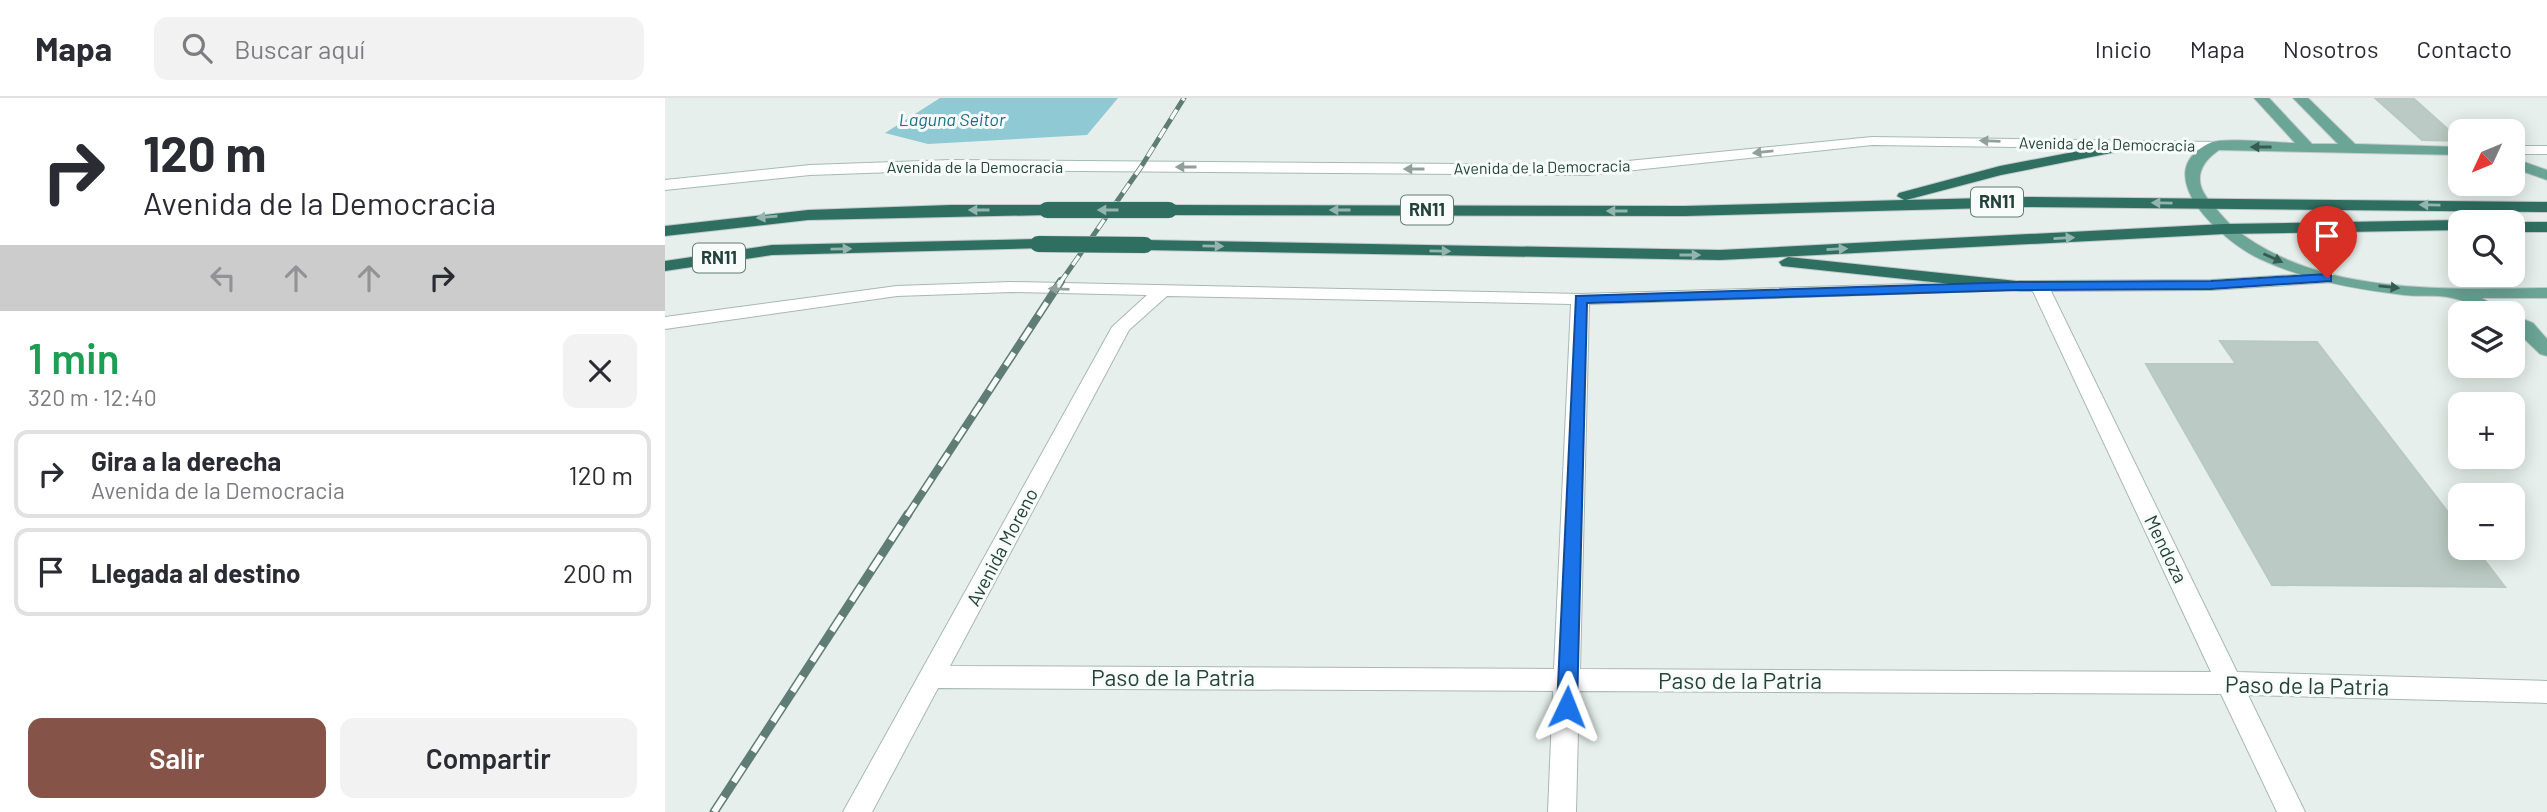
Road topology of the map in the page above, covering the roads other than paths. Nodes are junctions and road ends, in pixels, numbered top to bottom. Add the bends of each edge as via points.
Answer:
1 (2261, 98) edge
2 (2273, 98) edge
3 (2287, 98) edge
4 (2300, 98) edge
5 (2286, 124) junction
6 (2331, 129) junction
7 (2131, 145) junction
8 (2215, 146) junction
9 (2307, 147) junction
10 (2350, 148) junction
11 (2547, 149) edge
12 (2448, 150) edge
13 (2525, 150) edge
14 (2525, 167) edge
15 (2547, 175) edge
16 (673, 184) edge
17 (2202, 203) junction
18 (1873, 205) junction
19 (2547, 206) edge
20 (2448, 225) edge
21 (2525, 226) edge
22 (2547, 227) edge
23 (2224, 229) junction
24 (665, 231) edge
25 (1720, 256) junction
26 (665, 266) edge
27 (2327, 278) junction
28 (2017, 286) junction
29 (2040, 287) junction
30 (2452, 290) junction
31 (1161, 292) junction
32 (2544, 297) edge
33 (1580, 299) junction
34 (2474, 301) edge
35 (665, 323) edge
36 (2525, 327) edge
37 (2547, 350) edge
38 (932, 677) junction
39 (1568, 680) junction
40 (2230, 683) junction
41 (2547, 692) edge
42 (857, 812) edge
43 (1562, 812) edge
44 (2291, 812) edge

1 - 5 main road
2 - 5 main road
3 - 6 main road
4 - 6 main road
5 - 9 main road
6 - 10 main road
7 - 8 street, Avenida de la Democracia
7 -> 16 street, Avenida de la Democracia via 1872,141 1587,170 951,164 810,170
7 - 18 highway via 2000,171
9 -> 8 main road, Avenida de la Democracia
8 - 17 main road via 2190,169 2191,185
9 - 10 main road, Avenida de la Democracia
10 - 12 main road, Avenida de la Democracia
11 - 13 street
14 - 15 main road
17 -> 18 highway, RN11
19 -> 17 highway, RN11
17 - 23 main road
18 -> 24 highway, RN11, bridge via 1685,211 809,213
20 - 23 highway, RN11
21 - 22 highway
25 -> 23 highway, RN11
23 -> 27 main road via 2274,259
26 -> 25 highway, RN11, bridge via 772,250 1038,244
25 - 28 highway
27 - 29 street
27 -> 30 main road via 2392,288
28 - 29 street
28 - 33 street
29 - 40 street, Mendoza
30 - 32 main road
30 - 34 main road
31 - 33 street
31 -> 35 street via 1011,287 897,291
31 - 38 street, Avenida Moreno via 1121,327
33 - 39 street
36 - 37 main road
38 - 39 street, Paso de la Patria
38 - 42 street, Avenida Moreno
39 - 40 street, Paso de la Patria
39 - 43 street
40 - 41 street, Paso de la Patria
40 - 44 street, Mendoza

